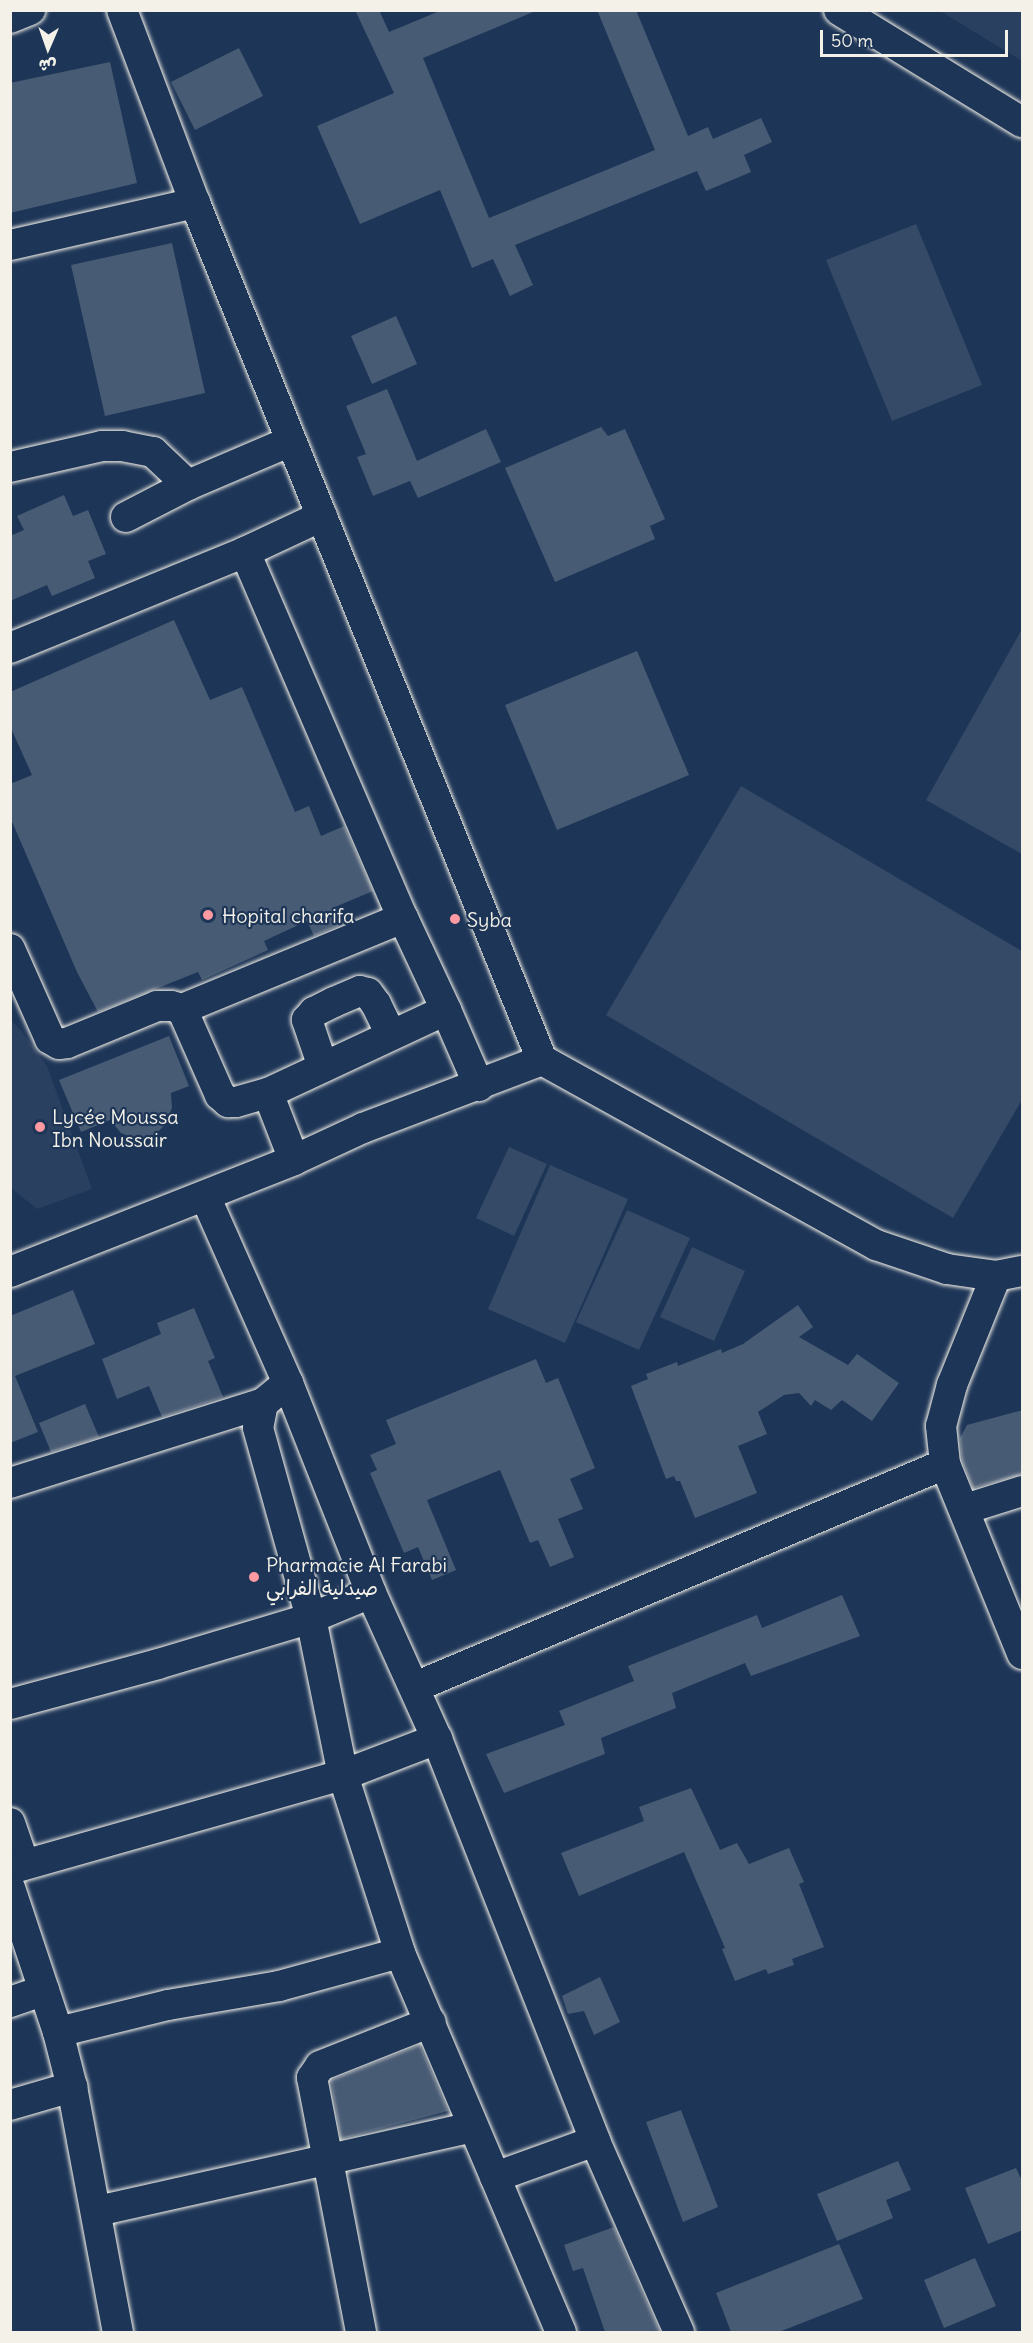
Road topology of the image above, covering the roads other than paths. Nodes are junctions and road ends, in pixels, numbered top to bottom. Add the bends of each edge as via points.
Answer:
1 (30, 10) edge
2 (122, 10) edge
3 (839, 10) edge
4 (10, 18) edge
5 (1023, 122) edge
6 (195, 203) junction
7 (10, 244) edge
8 (291, 441) junction
9 (10, 467) edge
10 (188, 485) junction
11 (322, 516) junction
12 (126, 517) dead end
13 (245, 552) junction
14 (10, 648) edge
15 (403, 918) junction
16 (10, 949) edge
17 (182, 1009) junction
18 (446, 1010) junction
19 (391, 1035) junction
20 (542, 1060) junction
21 (323, 1067) junction
22 (478, 1086) junction
23 (268, 1094) junction
24 (294, 1160) junction
25 (205, 1196) junction
26 (10, 1272) edge
27 (1010, 1274) edge
28 (288, 1383) junction
29 (263, 1403) junction
30 (945, 1464) junction
31 (10, 1483) edge
32 (1023, 1491) edge
33 (965, 1509) junction
34 (371, 1593) junction
35 (311, 1618) junction
36 (1023, 1654) edge
37 (415, 1687) junction
38 (10, 1704) edge
39 (437, 1739) junction
40 (343, 1775) junction
41 (10, 1823) edge
42 (15, 1873) edge
43 (400, 1953) junction
44 (44, 1990) junction
45 (10, 2002) edge
46 (431, 2022) junction
47 (58, 2032) junction
48 (72, 2087) junction
49 (10, 2105) edge
50 (472, 2127) junction
51 (595, 2141) junction
52 (328, 2160) junction
53 (495, 2177) junction
54 (97, 2211) junction
55 (118, 2332) edge
56 (361, 2332) edge
57 (561, 2332) edge
58 (679, 2332) edge

1 - 4 street
2 - 6 street
3 - 5 street
6 - 7 street
6 - 8 street
8 - 10 street
8 - 11 street
9 - 10 street via 102,446 122,446 153,452
10 - 12 street
11 - 13 street
11 - 20 street
13 - 14 street
13 - 15 street
15 - 17 street
15 - 18 street
16 - 17 street via 50,1040 59,1044 157,1006
17 - 23 street via 220,1095 228,1102 236,1102
18 - 19 street
18 - 22 street
19 - 21 street
19 - 21 street via 368,993 360,991 333,1002 307,1020
20 - 22 street
20 - 27 street via 876,1245 947,1269
21 - 23 street
22 - 24 street via 363,1128
23 - 24 street
24 - 25 street
25 - 26 street
25 - 28 street
27 - 30 street via 952,1385 941,1425
28 - 29 street
28 - 34 street
29 - 31 street
29 - 35 street via 258,1428
30 - 33 street
30 - 37 street
32 - 33 street
33 - 36 street
34 - 35 street
34 - 37 street
35 - 38 street
35 - 40 street
37 - 39 street
39 - 40 street
39 - 51 street
40 - 42 street
40 - 43 street
41 - 42 street
42 - 44 street
43 - 46 street
43 - 47 street via 279,1986 168,2005
44 - 45 street
44 - 47 street
46 - 50 street
46 - 52 street via 320,2066 314,2072
47 - 48 street
48 - 49 street
48 - 54 street
50 - 52 street
50 - 53 street
51 - 53 street
51 - 58 street
52 - 54 street
52 - 56 street
53 - 57 street
54 - 55 street

